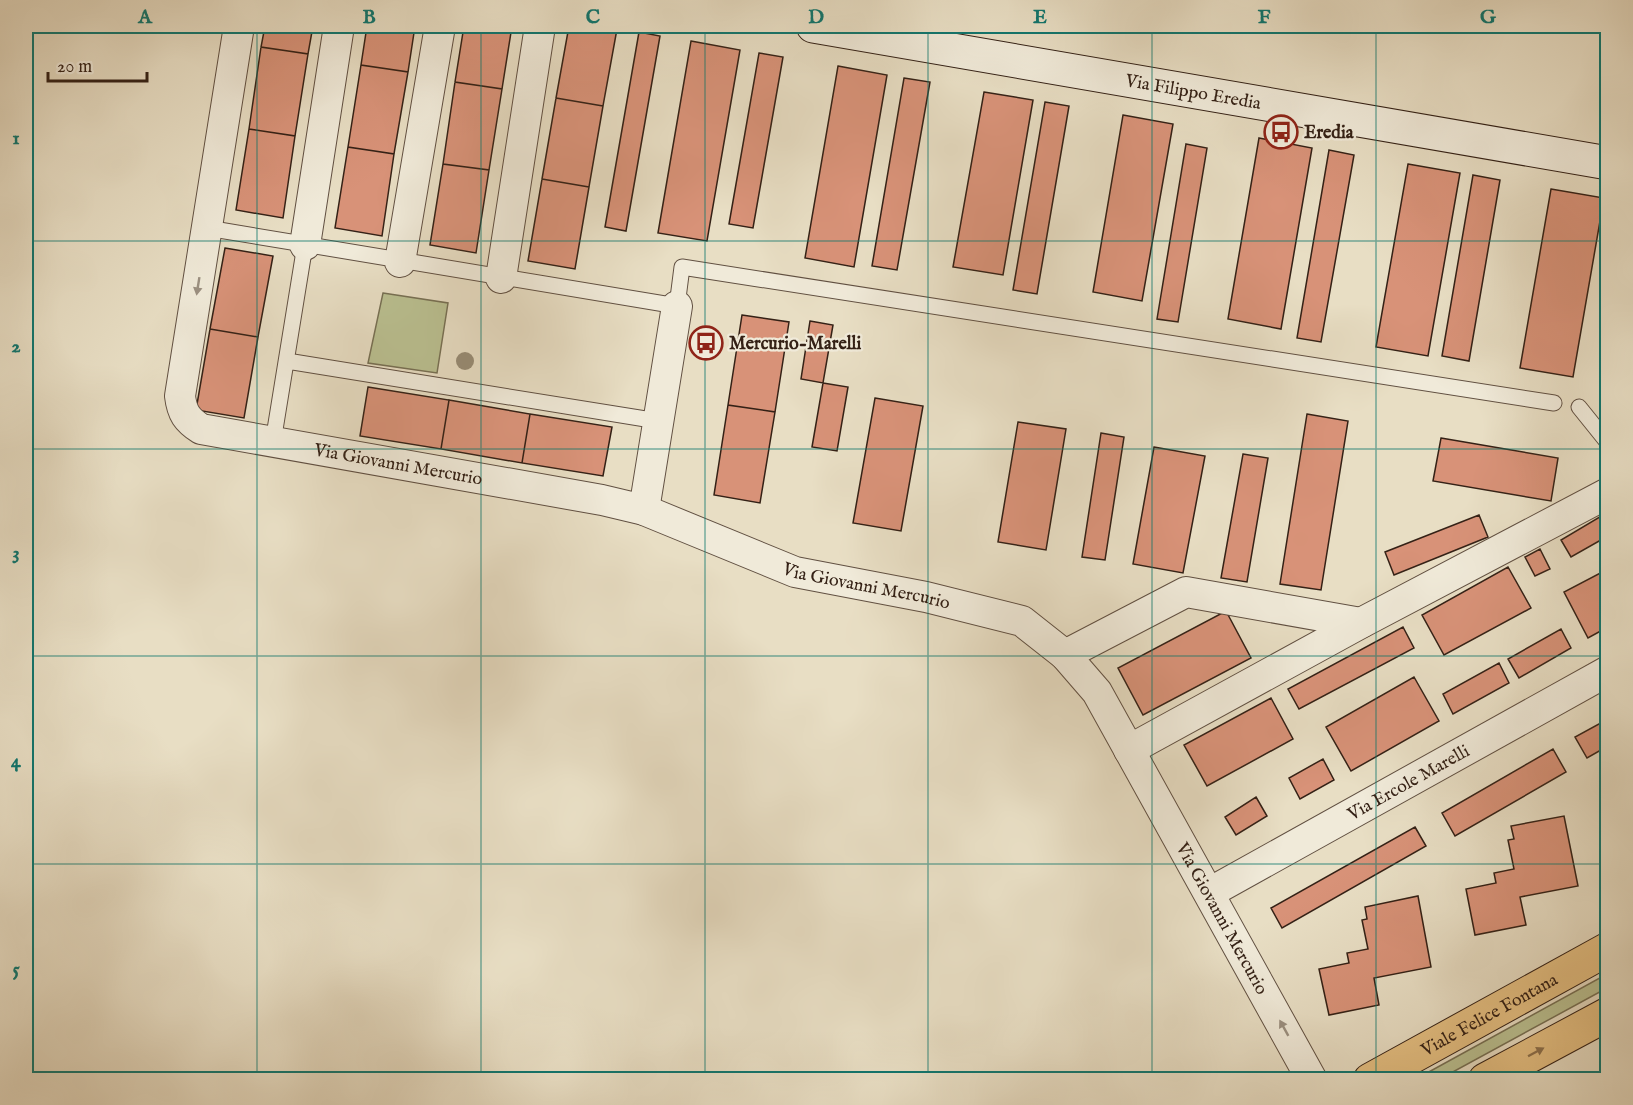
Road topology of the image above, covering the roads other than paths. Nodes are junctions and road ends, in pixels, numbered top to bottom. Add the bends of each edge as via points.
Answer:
1 (239, 26) edge
2 (339, 26) edge
3 (440, 26) edge
4 (540, 26) edge
5 (813, 26) edge
6 (1608, 162) edge
7 (207, 228) junction
8 (305, 245) junction
9 (400, 262) junction
10 (501, 278) junction
11 (677, 306) junction
12 (287, 361) junction
13 (1554, 403) dead end
14 (1579, 407) dead end
15 (658, 421) junction
16 (273, 442) junction
17 (1608, 443) edge
18 (1608, 493) edge
19 (644, 510) junction
20 (1361, 623) junction
21 (1065, 655) junction
22 (1608, 671) edge
23 (1129, 750) junction
24 (1209, 893) junction
25 (1608, 949) edge
26 (1608, 1014) edge
27 (1312, 1080) edge
28 (1370, 1080) edge
29 (1485, 1080) edge

1 - 7 street
2 - 8 street
3 - 9 street
4 - 10 street
5 - 6 main road, Via Filippo Eredia
7 - 8 lane
7 -> 16 street, Via Giovanni Mercurio via 180,396 182,410 201,429
8 - 9 lane
8 - 12 lane
9 - 10 lane
10 - 11 lane
11 - 13 lane via 682,267
11 - 15 street
12 - 15 lane
12 - 16 lane
14 - 17 lane
15 - 19 street
16 - 19 street, Via Giovanni Mercurio
18 - 20 street
19 - 21 street, Via Giovanni Mercurio via 795,572 926,597 1022,621
20 - 21 street via 1186,592
20 - 23 street
21 - 23 street, Via Giovanni Mercurio via 1097,692
22 - 24 street, Via Ercole Marelli
23 - 24 street, Via Giovanni Mercurio
27 -> 24 street, Via Giovanni Mercurio
25 - 28 main road, Viale Felice Fontana
29 -> 26 main road

